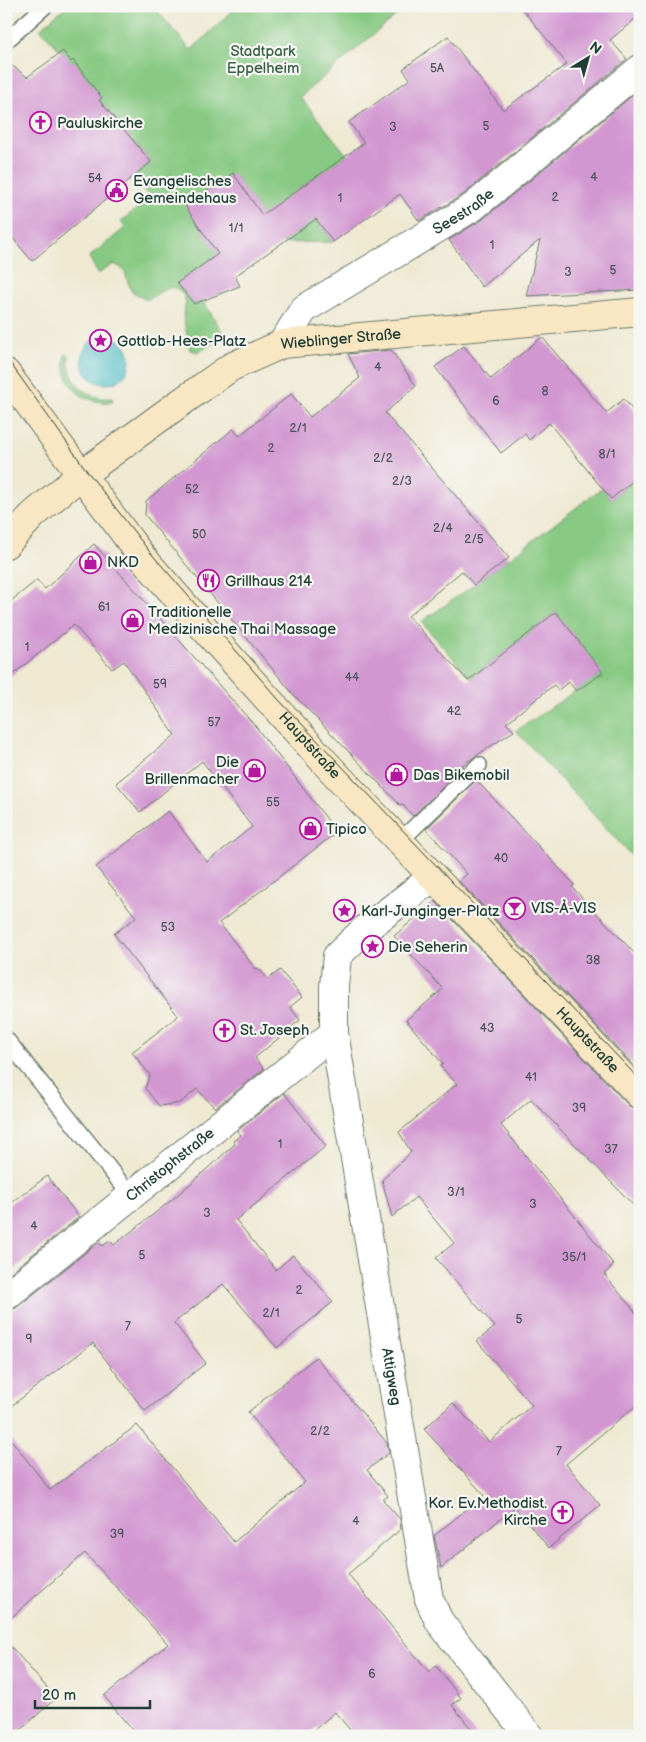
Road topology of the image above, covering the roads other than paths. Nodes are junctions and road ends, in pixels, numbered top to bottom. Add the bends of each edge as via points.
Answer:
1 (45, 6) edge
2 (6, 41) edge
3 (640, 69) edge
4 (640, 312) edge
5 (282, 344) junction
6 (6, 373) edge
7 (81, 475) junction
8 (6, 544) edge
9 (479, 765) dead end
10 (400, 841) junction
11 (434, 877) junction
12 (334, 1033) junction
13 (6, 1039) edge
14 (640, 1095) edge
15 (131, 1196) junction
16 (6, 1296) edge
17 (529, 1736) edge

1 - 2 lane
3 - 5 street, Seestraße via 472,207 304,309
4 - 5 street, Wieblinger Straße
5 - 7 street, Wieblinger Straße via 231,367
6 - 7 street, Hauptstraße
7 - 8 street, Wieblinger Straße via 33,515
7 - 10 street, Hauptstraße via 142,557
9 - 10 lane
10 - 11 street, Hauptstraße
11 - 12 street, Attigweg via 364,930 337,956
11 - 14 street, Hauptstraße
12 - 15 street, Christophstraße
12 - 17 street, Attigweg via 429,1600 439,1622
13 - 15 lane
15 - 16 street, Christophstraße

